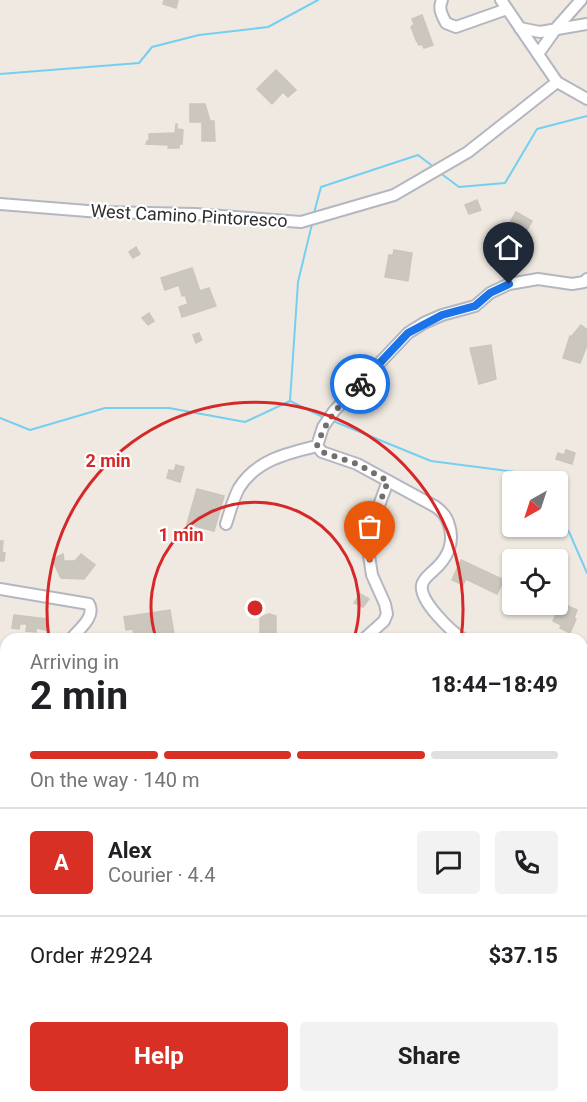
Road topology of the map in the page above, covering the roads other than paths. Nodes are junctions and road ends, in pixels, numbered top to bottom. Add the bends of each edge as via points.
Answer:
1 (442, 0) edge
2 (581, 0) edge
3 (504, 4) edge
4 (587, 24) edge
5 (520, 28) junction
6 (555, 30) junction
7 (538, 54) junction
8 (557, 82) junction
9 (587, 99) edge
10 (0, 204) edge
11 (587, 279) edge
12 (317, 446) junction
13 (388, 481) junction
14 (226, 524) dead end
15 (0, 589) edge
16 (76, 633) edge
17 (371, 633) edge
18 (455, 633) edge

1 - 3 street via 441,13 446,23 456,27
2 - 6 street
3 - 5 street
4 - 6 street
5 - 6 street via 540,33
5 - 7 street
6 - 7 street
7 - 8 street
8 - 9 street
8 - 10 street, West Camino Pintoresco via 468,152 394,195 301,222
11 - 12 street via 572,284 538,279 509,284 475,306 424,323 408,333 334,411
12 - 13 street via 322,452 357,464
12 - 14 street via 276,457 256,470 240,486
13 - 17 street via 368,549 372,575 387,614
13 - 18 street via 444,513 452,536 447,554 423,582 422,592
15 - 16 street via 89,604 91,615

